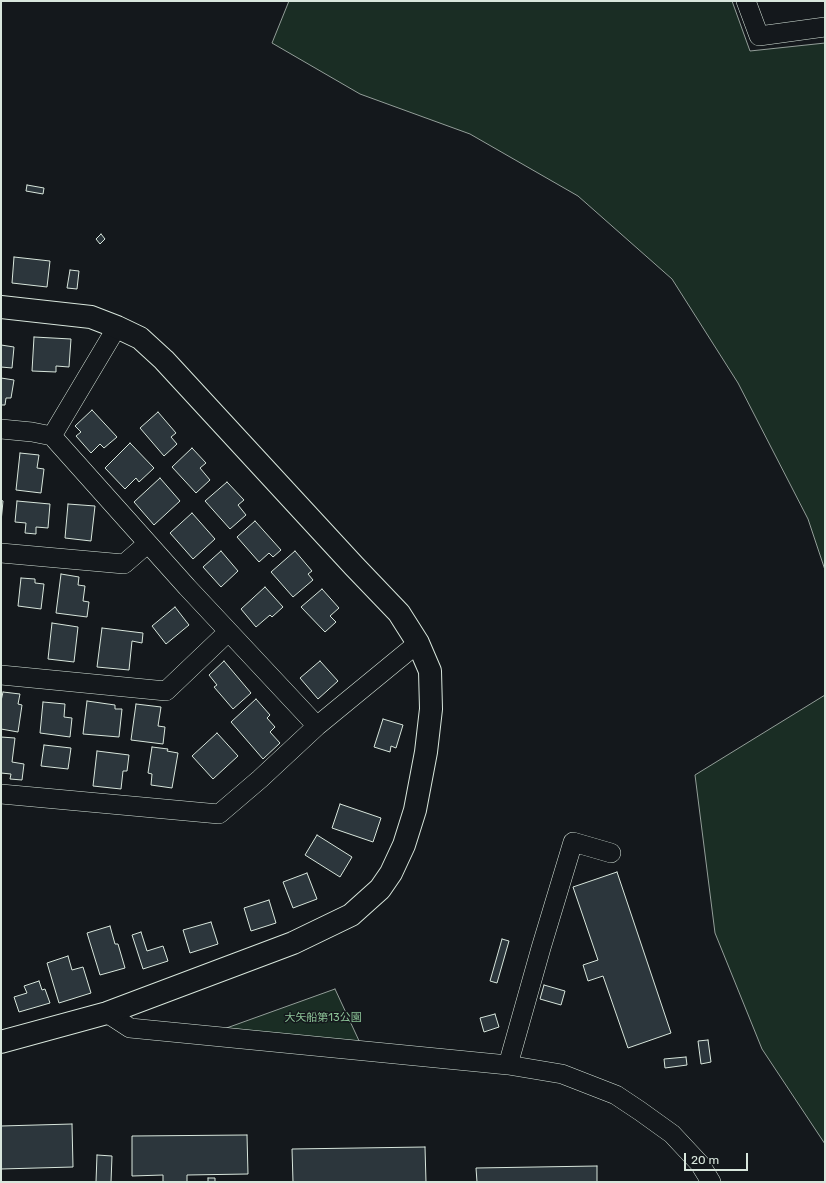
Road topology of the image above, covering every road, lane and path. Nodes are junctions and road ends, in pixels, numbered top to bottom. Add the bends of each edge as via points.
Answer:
1 (746, 1) edge
2 (825, 27) edge
3 (1, 307) edge
4 (117, 327) junction
5 (1, 429) edge
6 (52, 436) junction
7 (147, 544) junction
8 (1, 553) edge
9 (228, 632) junction
10 (418, 643) junction
11 (1, 675) edge
12 (317, 726) junction
13 (1, 794) edge
14 (612, 854) dead end
15 (107, 1013) junction
16 (1, 1042) edge
17 (508, 1065) junction
18 (711, 1182) edge

1 - 2 street via 759,36
3 - 4 street via 91,317
4 - 6 street
4 - 10 street via 140,338 164,360 399,613
5 - 6 street
6 - 7 street
7 - 8 street via 124,564
7 - 9 street
9 - 11 street via 166,690
9 - 12 street
10 - 12 street
10 - 15 street via 430,671 431,710 426,752 415,810 404,845 391,874 380,889 351,915 293,943
12 - 13 street via 220,814
14 - 17 street via 573,842
15 - 16 street
15 - 17 street via 130,1028
17 - 18 street via 562,1074 616,1095 672,1134 700,1164

